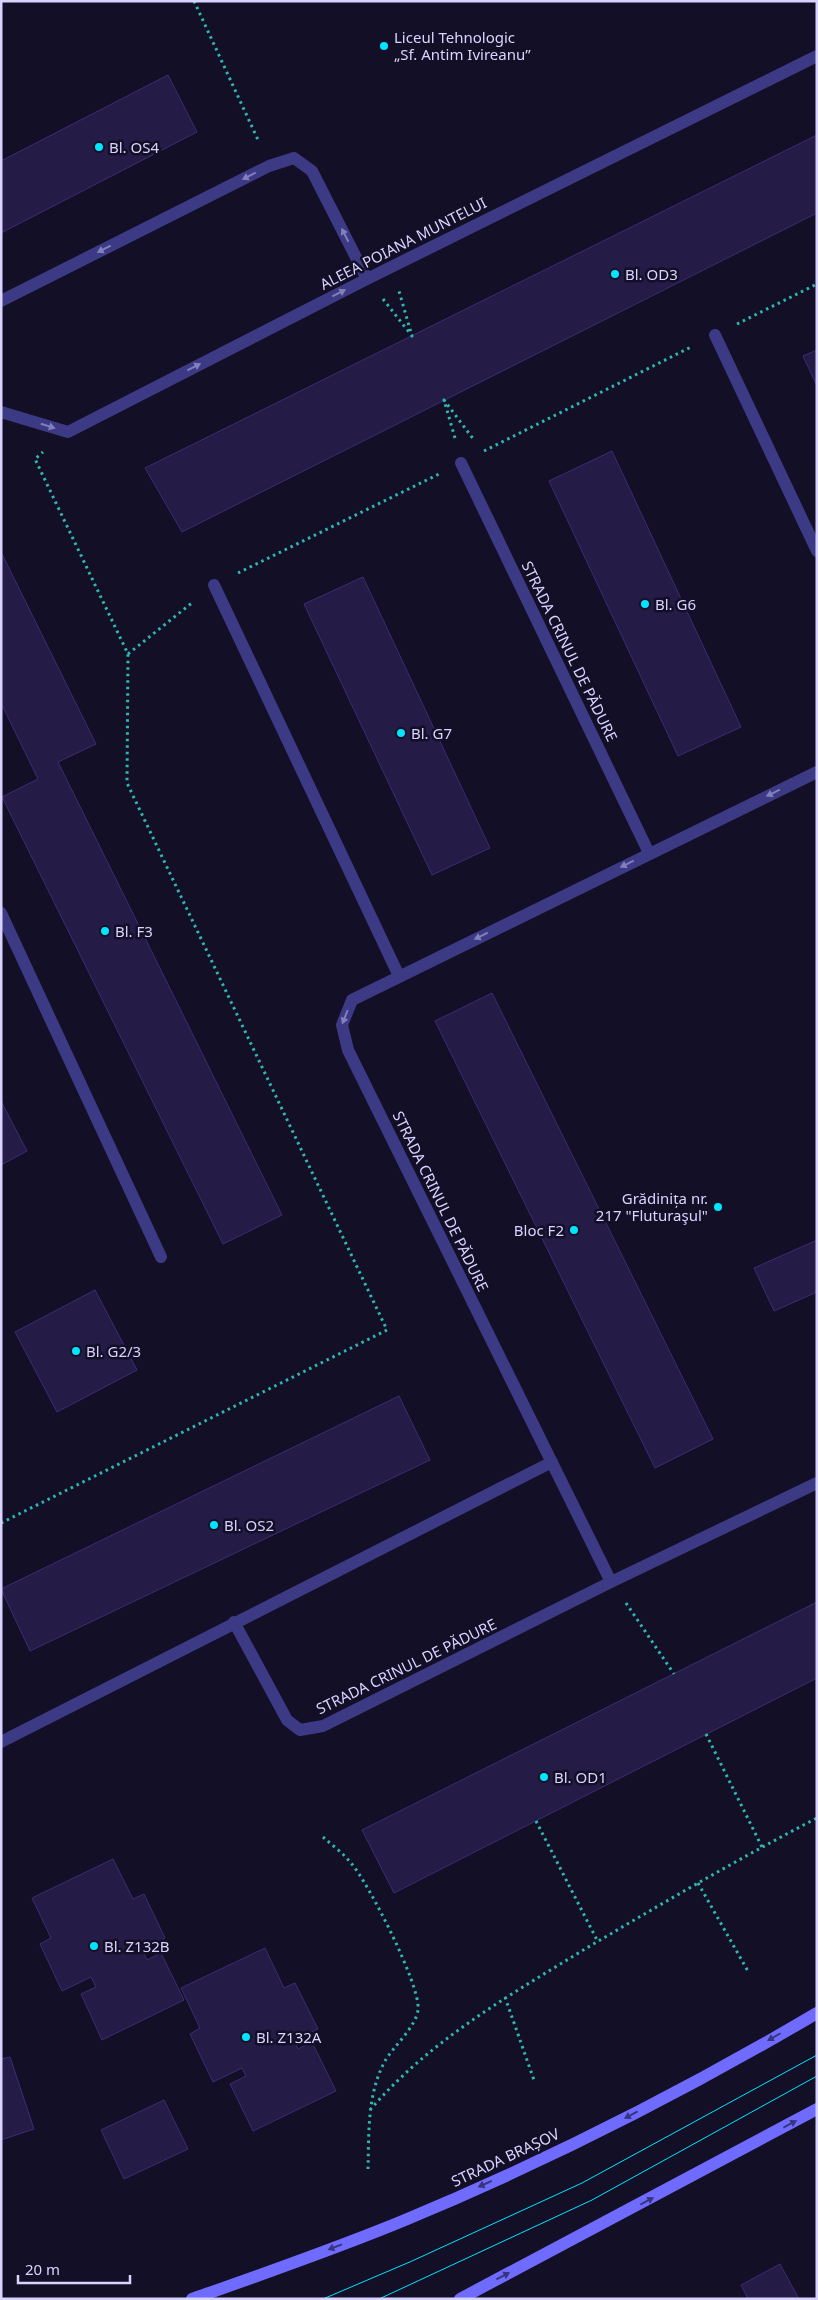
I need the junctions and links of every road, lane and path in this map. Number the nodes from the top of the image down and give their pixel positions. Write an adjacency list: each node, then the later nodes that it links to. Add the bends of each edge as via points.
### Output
1 (194, 1): 3 (path)
2 (817, 56): 4 (street, ALEEA POIANA MUNTELUI)
3 (270, 166): 5 (street, one-way to 3, via 312,171 294,158); 6 (street, one-way to 6)
4 (392, 266): 5 (street, ALEEA POIANA MUNTELUI); 5 (path, via 412,336)
5 (368, 279): 9 (street, ALEEA POIANA MUNTELUI, one-way to 5)
6 (1, 301)
7 (715, 335): 12 (street)
8 (1, 412): 9 (street, one-way to 9)
9 (68, 432): 21 (path, via 35,459 128,654 127,783 387,1330)
10 (483, 452): 11 (path, via 444,400)
11 (461, 463): 15 (street, STRADA CRINUL DE PĂDURE)
12 (817, 551)
13 (214, 585): 17 (street)
14 (817, 772): 15 (street, STRADA CRINUL DE PĂDURE, one-way to 15)
15 (649, 853): 17 (street, STRADA CRINUL DE PĂDURE, one-way to 17)
16 (1, 914): 18 (street)
17 (399, 976): 19 (street, STRADA CRINUL DE PĂDURE, one-way to 19, via 352,1000 342,1025 348,1050)
18 (161, 1258)
19 (552, 1462): 22 (street, STRADA CRINUL DE PĂDURE); 23 (street)
20 (817, 1483): 22 (street, STRADA CRINUL DE PĂDURE)
21 (1, 1523)
22 (611, 1582): 23 (street, STRADA CRINUL DE PĂDURE, via 323,1726 300,1730 287,1720); 24 (path)
23 (234, 1622): 26 (street)
24 (674, 1674)
25 (706, 1734): 30 (path)
26 (1, 1742)
27 (817, 1818): 30 (path)
28 (536, 1821): 32 (path)
29 (323, 1837): 38 (path, via 352,1863 376,1903 412,1979 418,2010 386,2060)
30 (762, 1847): 31 (path)
31 (698, 1883): 32 (path); 33 (path)
32 (598, 1942): 34 (path)
33 (749, 1973)
34 (505, 1997): 36 (path); 38 (path, via 434,2047 393,2083)
35 (817, 2013): 40 (main road, STRADA BRAȘOV, one-way to 40, via 602,2130 517,2170 405,2220)
36 (535, 2083)
37 (817, 2109): 41 (main road, one-way to 37)
38 (370, 2110): 39 (path)
39 (368, 2169)
40 (192, 2299)
41 (460, 2299)

